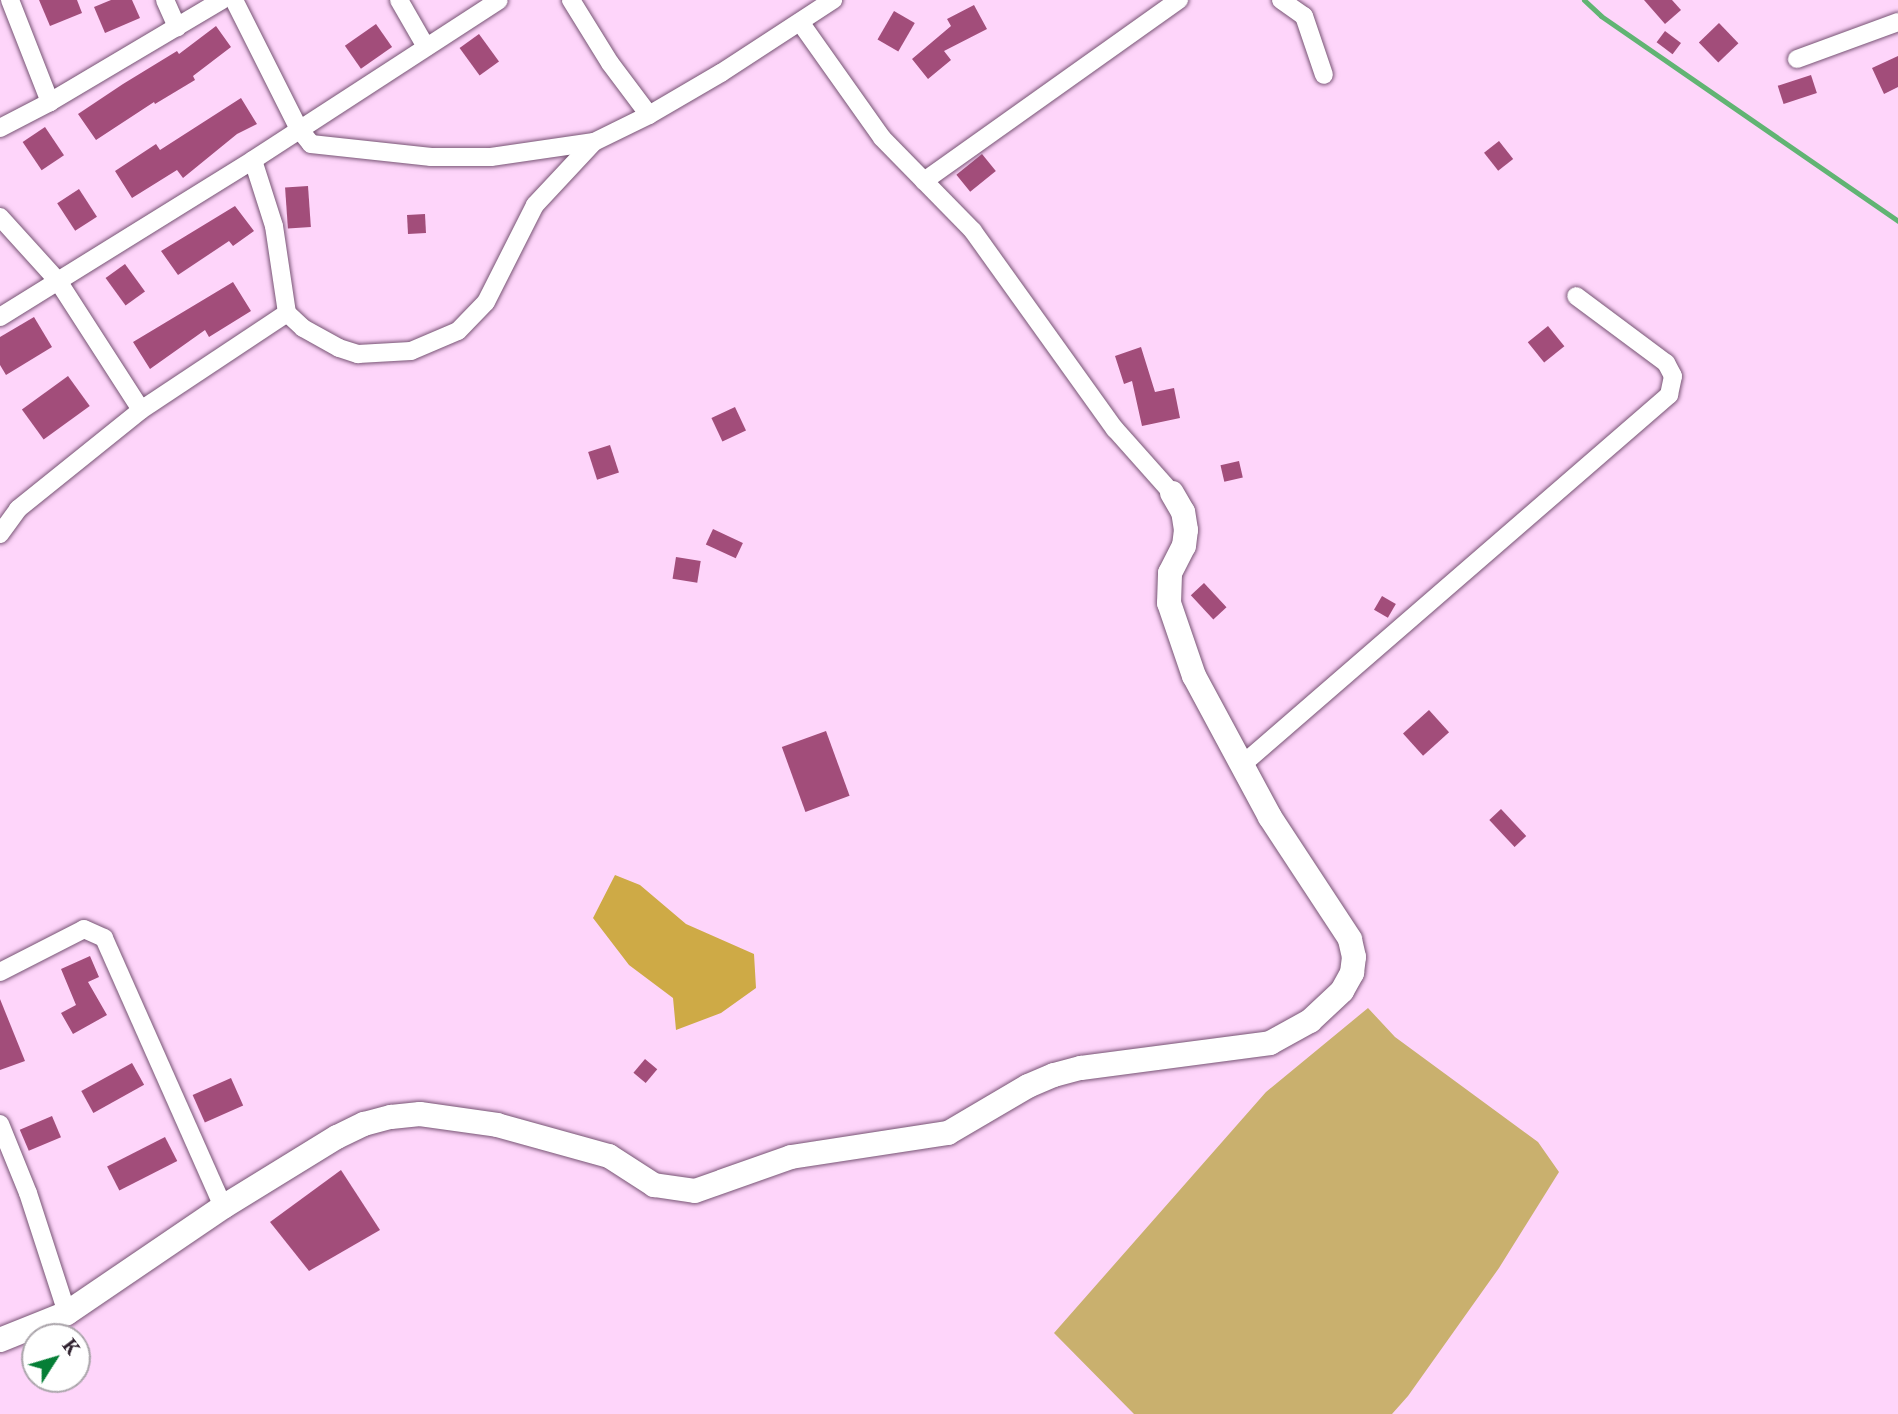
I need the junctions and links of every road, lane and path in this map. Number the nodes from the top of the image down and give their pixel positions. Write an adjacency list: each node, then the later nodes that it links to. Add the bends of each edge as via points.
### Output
1 (10, 0): 17 (street)
2 (165, 0): 13 (street)
3 (222, 0): 13 (street)
4 (234, 0): 20 (street)
5 (399, 0): 14 (street)
6 (499, 0): 14 (street)
7 (571, 0): 18 (street)
8 (833, 0): 11 (street)
9 (1180, 0): 23 (street)
10 (1281, 0): 16 (street, via 1304,16)
11 (800, 22): 18 (street); 23 (street, via 882,138)
12 (1898, 22): 15 (street)
13 (177, 27): 17 (street)
14 (426, 47): 20 (street)
15 (1797, 59)
16 (1324, 75)
17 (50, 102): 19 (street)
18 (649, 115): 21 (street)
19 (0, 128)
20 (299, 129): 21 (street, via 317,147 431,157 512,155); 22 (street)
21 (594, 142): 27 (street, via 535,205 486,302 458,331 411,351 358,354 303,328)
22 (253, 160): 25 (street); 27 (street, via 274,226)
23 (924, 181): 30 (street, via 973,231 1115,429)
24 (0, 218): 25 (street)
25 (58, 281): 28 (street); 29 (street)
26 (1576, 296): 32 (street, via 1666,363 1673,376 1669,395)
27 (287, 313): 29 (street)
28 (0, 317)
29 (141, 410): 31 (street, via 18,509)
30 (1172, 493): 32 (street, via 1183,512 1186,530 1184,547 1170,573 1169,603 1205,701)
31 (0, 534)
32 (1242, 764): 35 (street, via 1270,817 1350,939 1354,957 1352,973 1326,1008 1270,1043 1054,1075 948,1133 791,1157 695,1191 654,1185 609,1156 497,1125 432,1115 391,1116 337,1137)
33 (0, 972): 35 (street, via 84,929 104,938)
34 (0, 1124): 36 (street)
35 (223, 1207): 36 (street)
36 (67, 1313): 37 (street)
37 (0, 1340)

